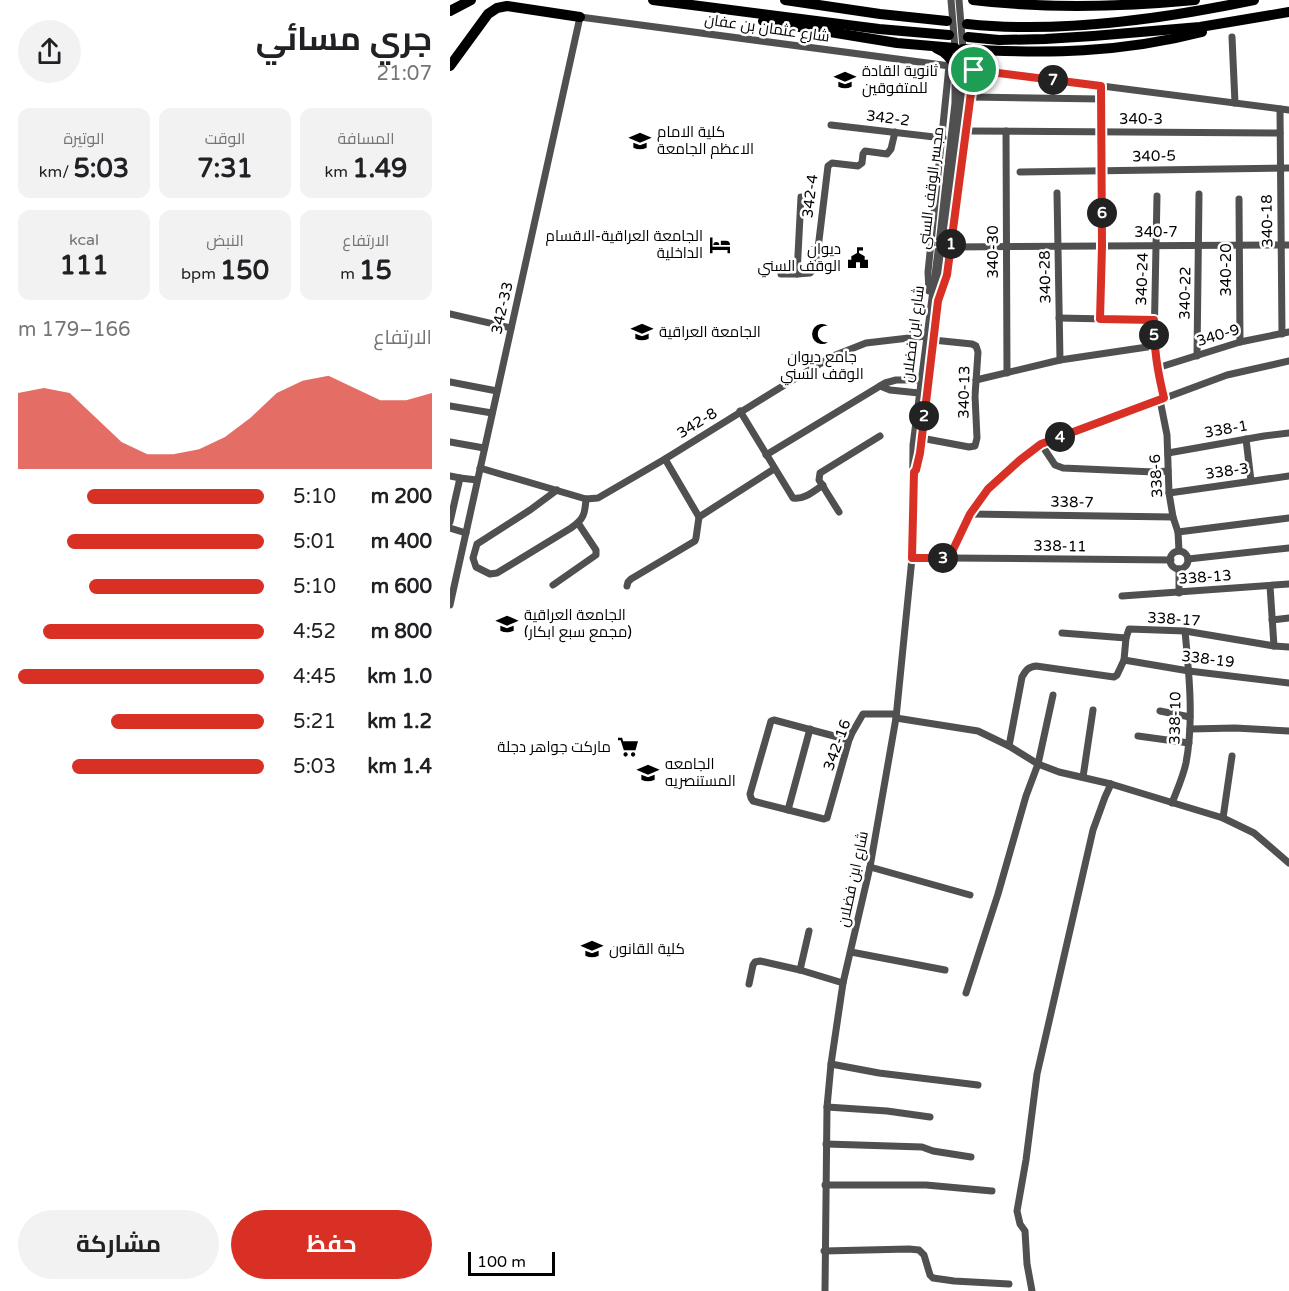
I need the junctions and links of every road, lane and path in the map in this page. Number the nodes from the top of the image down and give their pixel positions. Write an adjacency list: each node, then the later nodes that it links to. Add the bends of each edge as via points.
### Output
1 (471, 0): 10 (highway)
2 (652, 0): 9 (highway)
3 (785, 0): 14 (highway)
4 (951, 0): 20 (street, مجسر الوقف السني)
5 (959, 0): 20 (street, مجسر الوقف السني)
6 (973, 0): 7 (highway, via 1088,7)
7 (1195, 0)
8 (1254, 0): 15 (highway, via 1152,19 1047,27)
9 (699, 6): 16 (highway); 19 (highway, via 730,15)
10 (450, 11)
11 (1289, 12): 13 (highway)
12 (580, 17): 22 (highway, via 507,6 497,8); 23 (street, شارع عثمان بن عفان); 62 (street, 342-33)
13 (1249, 20): 17 (highway, via 1055,39); 21 (highway, via 1171,40 1108,50)
14 (947, 21)
15 (967, 24)
16 (949, 35)
17 (968, 37)
18 (1232, 37): 27 (street)
19 (933, 47): 20 (highway); 23 (highway, via 945,52)
20 (959, 49): 21 (highway); 23 (street, مجسر الوقف السني)
21 (987, 51): 23 (highway)
22 (450, 66)
23 (960, 68): 24 (street, شارع عثمان بن عفان); 25 (street); 36 (street); 54 (street, مجسر الوقف السني)
24 (1101, 86): 26 (street); 27 (street, شارع عثمان بن عفان)
25 (970, 98): 26 (street); 31 (street)
26 (1101, 99): 34 (street)
27 (1235, 103): 28 (street, شارع عثمان بن عفان)
28 (1280, 109): 29 (street, شارع عثمان بن عفان); 35 (street, 340-18)
29 (1289, 110)
30 (831, 125): 33 (street, 342-2)
31 (965, 131): 32 (street, 340-3); 52 (street)
32 (1006, 131): 34 (street, 340-3); 53 (street, 340-30)
33 (895, 132): 36 (street, 342-2); 56 (street, 342-4, via 887,154 865,151 858,165 828,166 816,265 810,273)
34 (1101, 132): 35 (street, 340-3); 39 (street)
35 (1280, 133): 37 (street, 340-18)
36 (943, 138): 57 (street, via 928,272)
37 (1280, 168): 38 (street, 340-5); 39 (street, 340-5); 47 (street, 340-18)
38 (1289, 168)
39 (1101, 170): 40 (street, 340-5); 49 (street)
40 (1020, 172)
41 (1057, 193): 48 (street, 340-28)
42 (1199, 194): 51 (street, 340-22)
43 (1157, 196): 50 (street, 340-24)
44 (801, 197): 56 (street)
45 (1239, 199): 46 (street, 340-20)
46 (1240, 245): 47 (street, 340-7); 51 (street, 340-7); 65 (street, 340-20)
47 (1285, 245): 63 (street, 340-18)
48 (1058, 246): 49 (street, 340-7); 53 (street, 340-7); 59 (street, 340-28)
49 (1102, 246): 50 (street, 340-7); 60 (street)
50 (1156, 246): 51 (street, 340-7); 61 (street, 340-24)
51 (1199, 246): 67 (street, 340-22)
52 (951, 247): 53 (street, 340-7); 57 (street, via 945,281)
53 (1006, 247): 71 (street, 340-30)
54 (938, 272): 57 (street, شارع ابن فضلان)
55 (781, 274): 56 (street)
56 (797, 274)
57 (934, 300): 64 (street, شارع ابن فضلان)
58 (450, 314): 62 (street)
59 (1059, 318): 60 (street); 68 (street, 340-28)
60 (1100, 319): 61 (street)
61 (1154, 320): 66 (street, 340-24)
62 (511, 328): 76 (street, 342-33)
63 (1286, 333): 65 (street, 340-9)
64 (930, 338): 72 (street, شارع ابن فضلان); 73 (street, 340-13, via 976,346); 80 (street, 342-8, via 866,343 846,350); 84 (street, شارع ابن فضلان)
65 (1240, 342): 67 (street, 340-9)
66 (1154, 346): 68 (street); 70 (street, 340-24)
67 (1197, 356): 70 (street, 340-9)
68 (1060, 360): 71 (street)
69 (1289, 361): 78 (street, via 1227,375)
70 (1157, 368): 78 (street, 340-24)
71 (1007, 373): 73 (street)
72 (921, 380): 75 (street, via 896,380); 77 (street, شارع ابن فضلان)
73 (976, 381): 84 (street, 340-13, via 975,447)
74 (450, 382): 76 (street)
75 (880, 386): 77 (street); 90 (street)
76 (497, 391): 81 (street, 342-33)
77 (919, 393): 95 (street, شارع ابن فضلان)
78 (1162, 399): 87 (street); 89 (street, 338-6)
79 (450, 406): 81 (street)
80 (740, 411): 90 (street); 91 (street, 342-8)
81 (492, 413): 88 (street, 342-33)
82 (1289, 433): 85 (street, 338-1)
83 (880, 436): 101 (street, via 820,472)
84 (921, 438): 95 (street, شارع ابن فضلان)
85 (1246, 439): 89 (street, 338-1); 100 (street)
86 (450, 442): 88 (street)
87 (1041, 444): 94 (street, via 1055,465 1062,468); 107 (street, via 988,489)
88 (484, 448): 92 (street, 342-33)
89 (1168, 453): 94 (street, 338-6)
90 (766, 455): 93 (street)
91 (665, 459): 104 (street, 342-8, via 598,498); 109 (street)
92 (480, 468): 99 (street, 342-33); 102 (street)
93 (774, 469): 101 (street, via 793,498 803,498); 109 (street)
94 (1168, 471): 103 (street, 338-6)
95 (914, 472): 118 (street, شارع ابن فضلان)
96 (450, 476): 98 (street)
97 (1289, 476): 100 (street, 338-3)
98 (460, 478): 99 (street); 105 (street)
99 (477, 480): 114 (street, 342-33)
100 (1251, 482): 103 (street, 338-3)
101 (823, 485): 106 (street)
102 (556, 490): 104 (street); 112 (street, via 480,541 475,547 474,564 486,573 497,573)
103 (1169, 493): 108 (street, 338-6)
104 (586, 499): 112 (street, via 584,516)
105 (452, 501): 111 (street)
106 (840, 512)
107 (970, 514): 108 (street, 338-7); 119 (street)
108 (1173, 517): 115 (street, 338-6)
109 (699, 518): 125 (street, via 695,541 631,579)
110 (1289, 518): 115 (street)
111 (450, 522)
112 (578, 523): 124 (street, via 596,555)
113 (450, 528): 114 (street)
114 (466, 532): 129 (street, 342-33)
115 (1178, 532): 117 (street, 338-6)
116 (1289, 548): 120 (street)
117 (1179, 551): 120 (street); 121 (street)
118 (912, 558): 119 (street, 338-11); 143 (street, شارع ابن فضلان)
119 (949, 558): 121 (street, 338-11)
120 (1188, 559): 122 (street, via 1187,565)
121 (1171, 560): 122 (street)
122 (1179, 568): 127 (street)
123 (1289, 584): 126 (street, 338-13)
124 (553, 585)
125 (627, 586)
126 (1270, 586): 127 (street, 338-13); 131 (street)
127 (1179, 593): 128 (street, 338-13)
128 (1122, 596)
129 (450, 605)
130 (1289, 618): 131 (street)
131 (1272, 620): 135 (street)
132 (1185, 631): 134 (street, 338-17, via 1129,629); 135 (street, 338-17); 138 (street, 338-10)
133 (1062, 633): 134 (street, 338-17)
134 (1126, 638): 137 (street)
135 (1274, 646): 136 (street, 338-17)
136 (1289, 647)
137 (1124, 660): 138 (street, 338-19); 151 (street, via 1114,677 1029,667 1022,677)
138 (1189, 671): 139 (street, 338-19); 144 (street, 338-10)
139 (1289, 683)
140 (1053, 695): 153 (street)
141 (1093, 710): 154 (street)
142 (1160, 711): 144 (street)
143 (896, 716): 149 (street, 342-16, via 863,714); 151 (street, via 978,731); 160 (street, شارع ابن فضلان)
144 (1190, 717): 146 (street, 338-10)
145 (810, 729): 149 (street); 157 (street); 157 (street, via 771,721 750,794 753,801)
146 (1190, 729): 147 (street); 150 (street, 338-10)
147 (1289, 731)
148 (1138, 736): 150 (street)
149 (849, 740): 157 (street, 342-16, via 827,818)
150 (1189, 743): 156 (street, 338-10, via 1186,765)
151 (1009, 746): 153 (street)
152 (1232, 756): 158 (street)
153 (1038, 764): 154 (street); 168 (street)
154 (1083, 777): 155 (street)
155 (1111, 784): 156 (street); 180 (street, via 1093,830 1037,1074 1017,1211 1025,1231)
156 (1172, 803): 158 (street)
157 (788, 810)
158 (1223, 818): 159 (street, via 1254,833)
159 (1289, 863)
160 (870, 867): 161 (street); 163 (street, شارع ابن فضلان)
161 (970, 895)
162 (809, 931): 164 (street)
163 (851, 952): 165 (street); 166 (street, شارع ابن فضلان)
164 (800, 970): 166 (street); 167 (street, via 760,961 753,965)
165 (945, 970)
166 (843, 983): 169 (street, شارع ابن فضلان)
167 (749, 984)
168 (966, 993)
169 (831, 1064): 170 (street); 171 (street, شارع ابن فضلان)
170 (978, 1085)
171 (827, 1107): 172 (street); 173 (street, شارع ابن فضلان)
172 (930, 1117)
173 (826, 1144): 174 (street, via 922,1147); 175 (street, شارع ابن فضلان)
174 (971, 1157)
175 (825, 1185): 176 (street, via 926,1185); 177 (street, شارع ابن فضلان)
176 (992, 1191)
177 (824, 1251): 178 (street, via 909,1248 924,1255 933,1278); 179 (street, شارع ابن فضلان)
178 (1009, 1284)
179 (825, 1291)
180 (1032, 1291)

